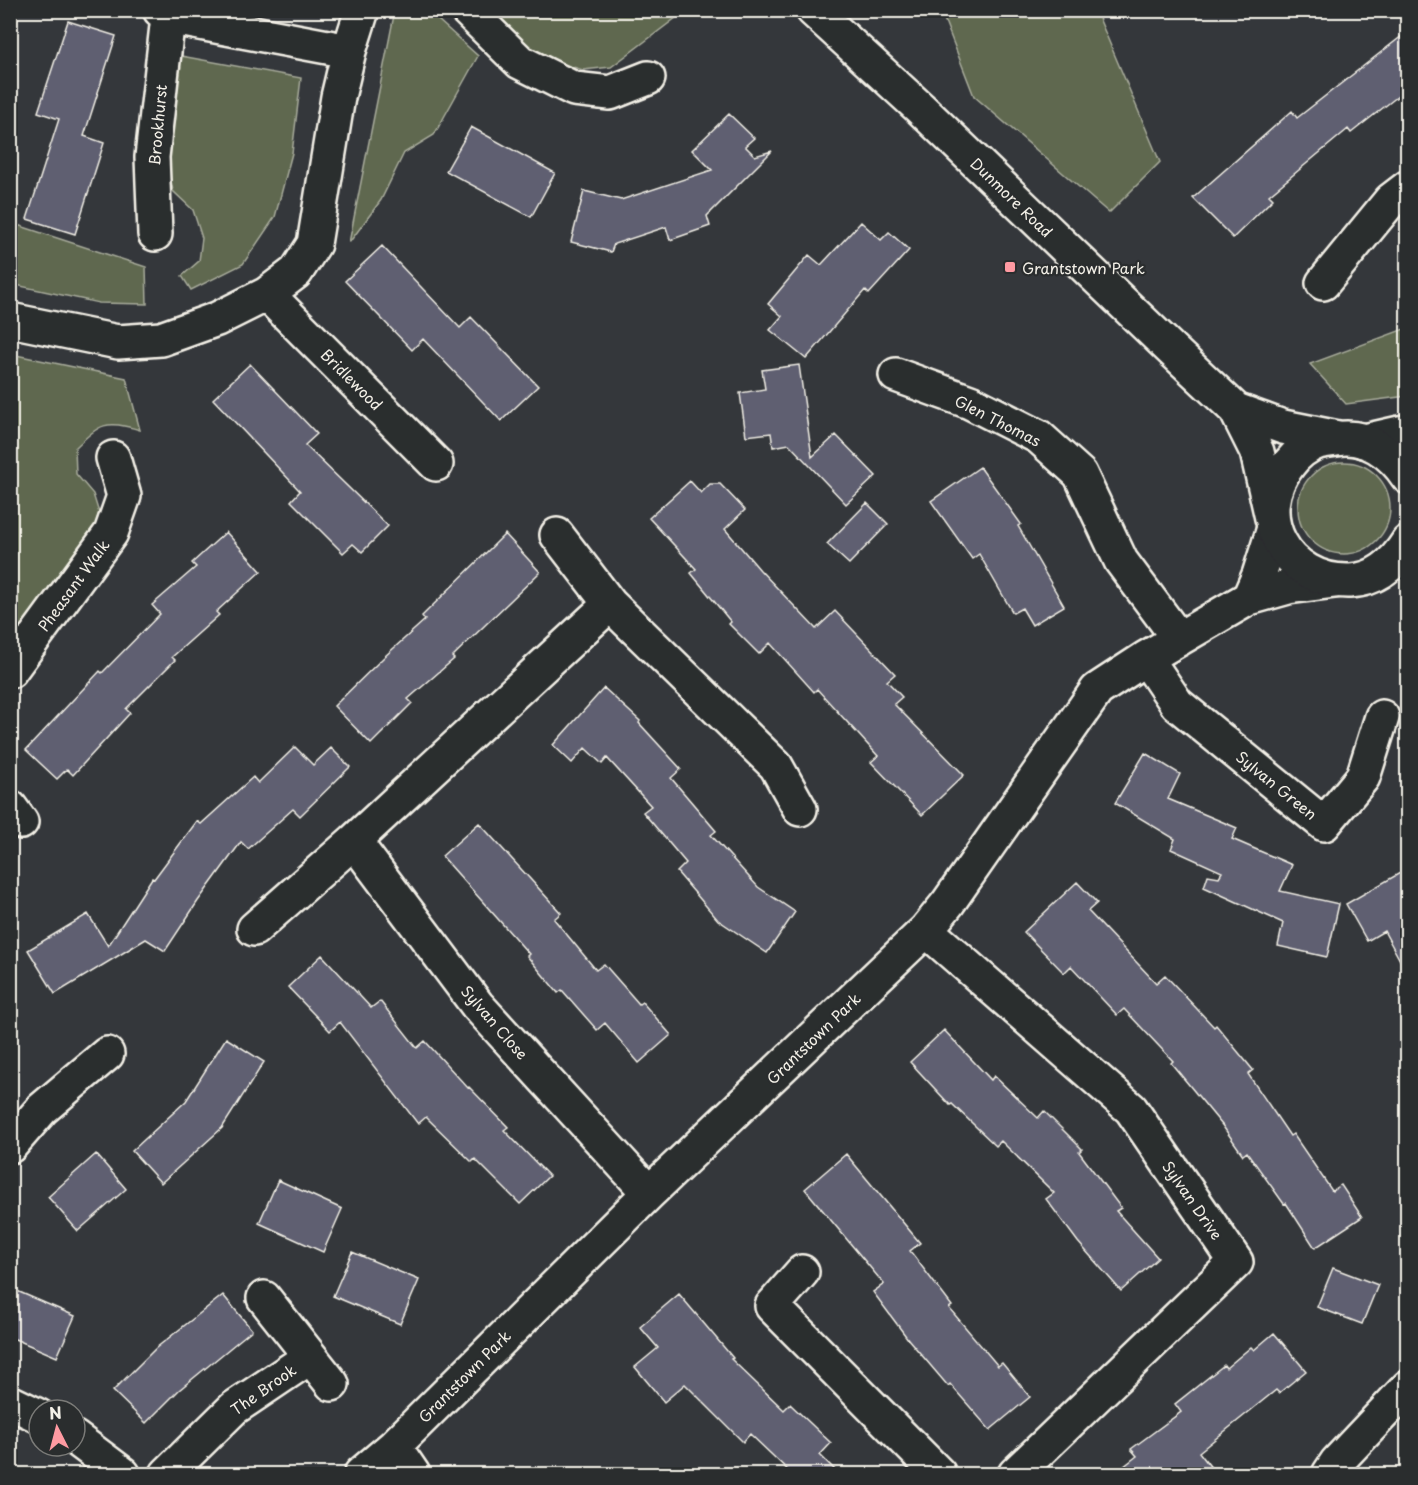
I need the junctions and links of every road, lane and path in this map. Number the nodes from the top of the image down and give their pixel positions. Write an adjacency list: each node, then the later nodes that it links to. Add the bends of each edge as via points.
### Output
1 (362, 10): 5 (street)
2 (467, 10): 6 (street, via 520,62 574,89 610,93)
3 (813, 10): 13 (street, Dunmore Road)
4 (164, 14): 5 (street, Brookhurst); 8 (street, Brookhurst, via 152,157)
5 (348, 51): 10 (street, via 314,244 296,272)
6 (648, 78)
7 (1407, 187): 9 (street, via 1391,200)
8 (155, 234)
9 (1323, 283)
10 (267, 294): 11 (street, via 217,319 161,339 118,342); 17 (street, Bridlewood)
11 (10, 320)
12 (896, 375): 26 (street, Glen Thomas, via 970,402 1039,437 1080,474 1121,561)
13 (1236, 410): 15 (street, Dunmore Road, via 1283,427); 19 (street, Dunmore Road, via 1257,452)
14 (1407, 431): 15 (street)
15 (1352, 439): 18 (street, via 1383,449); 19 (street, via 1316,443 1296,456 1280,475)
16 (113, 458): 28 (street, Pheasant Walk, via 124,496 111,532)
17 (436, 464)
18 (1407, 477)
19 (1273, 523): 22 (street, Dunmore Road, via 1283,548 1296,564 1314,575); 24 (street)
20 (557, 535): 25 (street)
21 (1407, 542): 22 (street, via 1398,558 1380,572)
22 (1346, 581): 23 (street); 24 (street, Grantstown Park, via 1288,587)
23 (1407, 582)
24 (1249, 598): 26 (street, Grantstown Park)
25 (610, 604): 30 (street, via 776,766); 31 (street)
26 (1179, 639): 27 (street, Grantstown Park)
27 (1146, 658): 29 (street, Sylvan Green, via 1177,704 1324,824 1363,777); 33 (street, Grantstown Park, via 1097,690)
28 (10, 672)
29 (1382, 717)
30 (800, 809)
31 (354, 841): 32 (street); 36 (street, Sylvan Close, via 477,1005)
32 (254, 929)
33 (926, 930): 36 (street, Grantstown Park); 51 (street, Sylvan Drive, via 1131,1109 1236,1262)
34 (107, 1054): 35 (street, via 42,1108)
35 (10, 1146)
36 (649, 1193): 44 (street, Grantstown Park)
37 (802, 1272): 50 (street, via 772,1306)
38 (264, 1298): 39 (street, The Brook)
39 (310, 1357): 40 (street, The Brook); 47 (street, The Brook, via 234,1408)
40 (332, 1384)
41 (1407, 1387): 52 (street)
42 (10, 1402): 43 (street)
43 (27, 1410)
44 (394, 1446): 48 (street, Grantstown Park); 49 (street)
45 (87, 1447): 46 (street)
46 (123, 1474)
47 (167, 1474)
48 (362, 1474)
49 (413, 1474)
50 (939, 1474)
51 (1015, 1474)
52 (1329, 1474)

